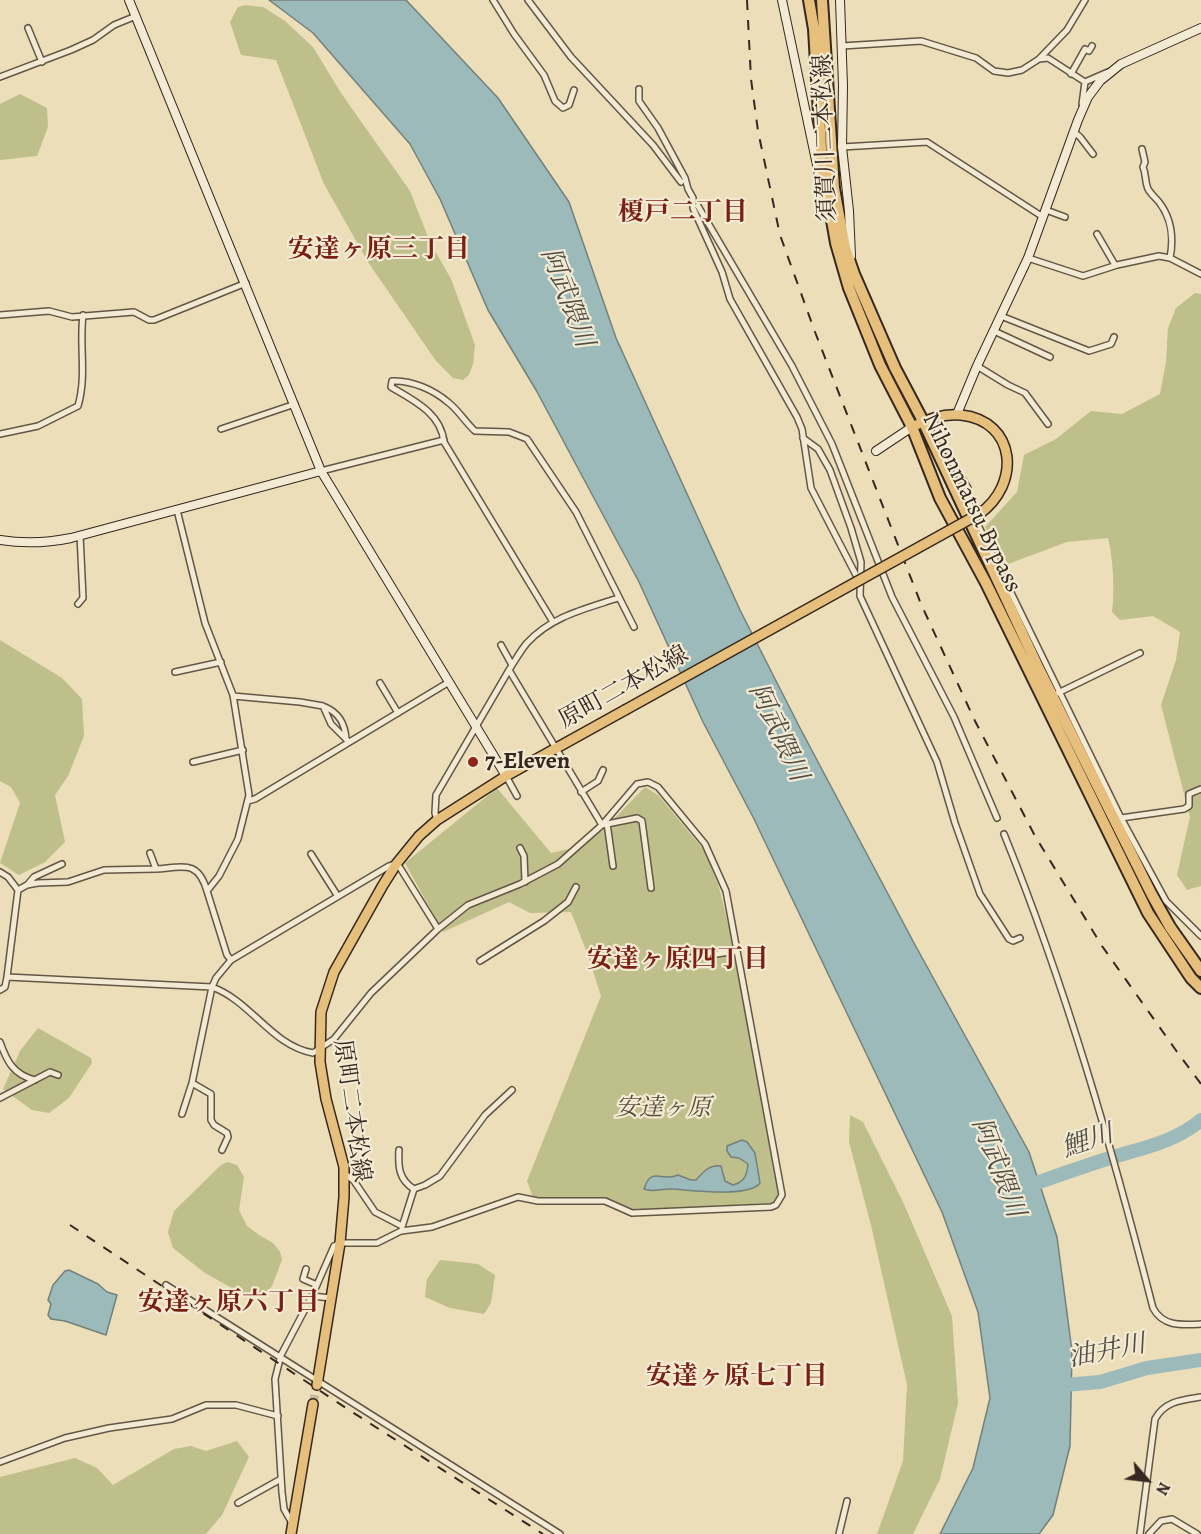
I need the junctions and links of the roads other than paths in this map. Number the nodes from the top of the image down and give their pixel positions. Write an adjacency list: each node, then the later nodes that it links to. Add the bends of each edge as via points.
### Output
1 (129, 0): 9 (street)
2 (493, 0): 21 (street, via 544,75 557,103 563,108 569,105)
3 (528, 0): 27 (street, via 571,57 653,145)
4 (782, 0): 35 (street, 須賀川二本松線)
5 (809, 0): 35 (highway, Nihonmatsu Bypass, via 822,164)
6 (822, 0): 36 (highway, Nihonmatsu Bypass, via 834,188)
7 (840, 0): 12 (street, 須賀川二本松線)
8 (1085, 0): 14 (street, via 1067,30)
9 (136, 16): 15 (street); 38 (street)
10 (28, 28): 15 (street)
11 (1201, 28): 16 (street)
12 (842, 46): 14 (street, via 921,40 976,58 994,71 1008,73 1022,70); 24 (street, 須賀川二本松線)
13 (1092, 46): 17 (street, via 1089,51 1085,49)
14 (1039, 59): 17 (street, via 1048,58)
15 (42, 62): 18 (street)
16 (1114, 69): 19 (street); 22 (street, via 1093,88)
17 (1071, 74): 19 (street)
18 (0, 77)
19 (1085, 82): 22 (street)
20 (639, 89): 53 (street, via 639,101 685,177 693,208 730,299 797,417)
21 (574, 90)
22 (1081, 111): 23 (street)
23 (1074, 132): 26 (street); 29 (street)
24 (842, 147): 29 (street, via 927,142); 36 (street, 須賀川二本松線)
25 (1142, 149): 33 (street, via 1147,188 1167,214 1171,227)
26 (1093, 154)
27 (681, 182)
28 (698, 206): 88 (street, via 792,366 832,444 892,597 954,717)
29 (1044, 213): 30 (street); 32 (street)
30 (1065, 217)
31 (1096, 234): 34 (street)
32 (1028, 258): 34 (street, via 1083,276); 41 (street)
33 (1170, 258): 34 (street, via 1150,256); 37 (street)
34 (1115, 265)
35 (842, 267): 50 (highway, Nihonmatsu Bypass, via 880,365)
36 (854, 274): 48 (highway, Nihonmatsu Bypass)
37 (1201, 274)
38 (246, 283): 40 (street, via 154,320 135,312); 46 (street)
39 (0, 315): 40 (street, via 49,311)
40 (83, 315): 52 (street, via 80,335 84,361 78,406 38,426)
41 (1001, 316): 42 (street); 43 (street, via 1089,351 1111,344)
42 (994, 332): 44 (street); 45 (street)
43 (1114, 337)
44 (1050, 357)
45 (977, 366): 47 (street); 49 (street, via 1025,393)
46 (295, 404): 51 (street); 57 (street)
47 (957, 414): 48 (main road); 61 (main road, 原町二本松線, bridge, via 978,419 1004,444 1008,468 1002,488 979,514)
48 (923, 421): 50 (main road); 56 (highway, Nihonmatsu Bypass)
49 (1048, 424)
50 (912, 427): 55 (street); 118 (highway, Nihonmatsu Bypass, via 940,498 986,583 1148,913)
51 (221, 429)
52 (0, 434)
53 (803, 438): 61 (street, via 808,476 817,500); 110 (street, via 823,456 842,502 861,562 860,596 937,762 980,894 1009,939)
54 (444, 440): 57 (street); 62 (street, via 434,417 391,387 392,381 403,380 436,394 476,431 509,432 527,439 576,512); 64 (street)
55 (876, 451)
56 (939, 456): 73 (street, via 950,458 968,488 978,525); 115 (highway, Nihonmatsu Bypass, via 1039,669 1152,895)
57 (321, 471): 58 (street); 71 (street)
58 (177, 510): 59 (street); 68 (street, via 205,623)
59 (80, 535): 60 (street, via 49,542); 63 (street, via 83,598)
60 (0, 540)
61 (859, 580): 79 (main road, 原町二本松線, bridge)
62 (618, 598): 64 (street); 65 (street)
63 (78, 604)
64 (553, 622): 69 (street, via 526,645)
65 (634, 627)
66 (501, 645): 69 (street)
67 (1140, 653): 73 (street)
68 (222, 662): 70 (street); 74 (street)
69 (511, 667): 77 (street); 79 (street)
70 (175, 672)
71 (449, 682): 76 (street); 77 (street)
72 (380, 683): 76 (street)
73 (1058, 693): 89 (street)
74 (233, 696): 75 (street); 80 (street)
75 (323, 706): 78 (street, via 331,724); 78 (street, via 335,712 344,725)
76 (398, 713): 78 (street)
77 (477, 725): 83 (street); 90 (street, via 436,795)
78 (347, 741): 87 (street)
79 (556, 748): 83 (main road, 原町二本松線); 85 (street)
80 (243, 750): 81 (street); 87 (street)
81 (193, 762)
82 (603, 770): 85 (street, via 598,781)
83 (506, 776): 86 (street); 90 (main road, 原町二本松線)
84 (1201, 789): 89 (street, via 1189,794 1189,806 1184,809)
85 (581, 792): 91 (street)
86 (517, 796)
87 (248, 801): 106 (street, via 238,839)
88 (997, 818)
89 (1121, 818): 109 (street, via 1166,901)
90 (437, 820): 96 (main road, 原町二本松線)
91 (605, 824): 98 (street); 101 (street, via 558,864); 104 (street, via 637,818 642,821); 111 (street, via 637,784 648,782 658,787 706,846 726,891)
92 (1004, 834): 139 (street, via 1046,945 1119,1174 1153,1308 1170,1324)
93 (520, 848): 101 (street)
94 (150, 853): 99 (street)
95 (311, 854): 107 (street)
96 (397, 863): 107 (street); 108 (street); 121 (main road, 原町二本松線, via 334,972 321,1012)
97 (62, 864): 102 (street, via 34,877)
98 (614, 866)
99 (156, 869): 102 (street, via 104,870 68,882); 106 (street, via 194,868)
100 (0, 872): 105 (street)
101 (525, 882): 108 (street, via 468,904)
102 (27, 885): 105 (street)
103 (576, 887): 114 (street, via 568,902 544,921)
104 (651, 888)
105 (18, 890): 116 (street)
106 (207, 891): 113 (street)
107 (337, 895): 113 (street)
108 (438, 928): 121 (street)
109 (1201, 936)
110 (1020, 938)
111 (736, 951): 112 (street); 132 (street, via 782,1195 776,1205 632,1213 605,1202 518,1197 432,1227)
112 (684, 959)
113 (231, 960): 117 (street)
114 (480, 961)
115 (1201, 971)
116 (7, 977): 117 (street); 119 (street)
117 (212, 987): 121 (street, via 241,1003 289,1045 313,1053); 124 (street)
118 (1201, 988)
119 (0, 990)
120 (0, 1042): 123 (street, via 16,1073)
121 (320, 1050): 130 (main road, 原町二本松線, via 324,1088)
122 (58, 1075): 123 (street, via 50,1072)
123 (36, 1080): 126 (street)
124 (192, 1083): 127 (street); 128 (street, via 211,1094 211,1120 228,1137)
125 (512, 1090): 131 (street, via 485,1115 440,1176)
126 (0, 1098)
127 (182, 1114)
128 (222, 1150)
129 (399, 1150): 131 (street, via 400,1175)
130 (344, 1173): 132 (street, via 375,1212); 133 (main road, 原町二本松線)
131 (414, 1188): 132 (street)
132 (401, 1228): 133 (street, via 377,1243)
133 (340, 1243): 136 (street, via 334,1246); 138 (main road, 原町二本松線)
134 (306, 1269): 136 (street, via 303,1279)
135 (166, 1285): 140 (street)
136 (317, 1285): 137 (street)
137 (312, 1296): 138 (street); 140 (street)
138 (331, 1298): 141 (main road, 原町二本松線)
139 (1201, 1324)
140 (280, 1357): 141 (street); 144 (street, via 275,1379)
141 (317, 1383): 150 (street)
142 (1201, 1397): 152 (street, via 1171,1403 1155,1419)
143 (313, 1404): 149 (main road)
144 (278, 1416): 145 (street, via 236,1406 206,1405 172,1419 65,1438); 146 (street)
145 (0, 1462)
146 (281, 1479): 148 (street); 149 (street, via 284,1509)
147 (847, 1501): 151 (street)
148 (238, 1503)
149 (292, 1529)
150 (560, 1534)
151 (839, 1534)
152 (1140, 1534)
153 (1149, 1534): 154 (street, via 1161,1521 1172,1519)
154 (1197, 1534)

